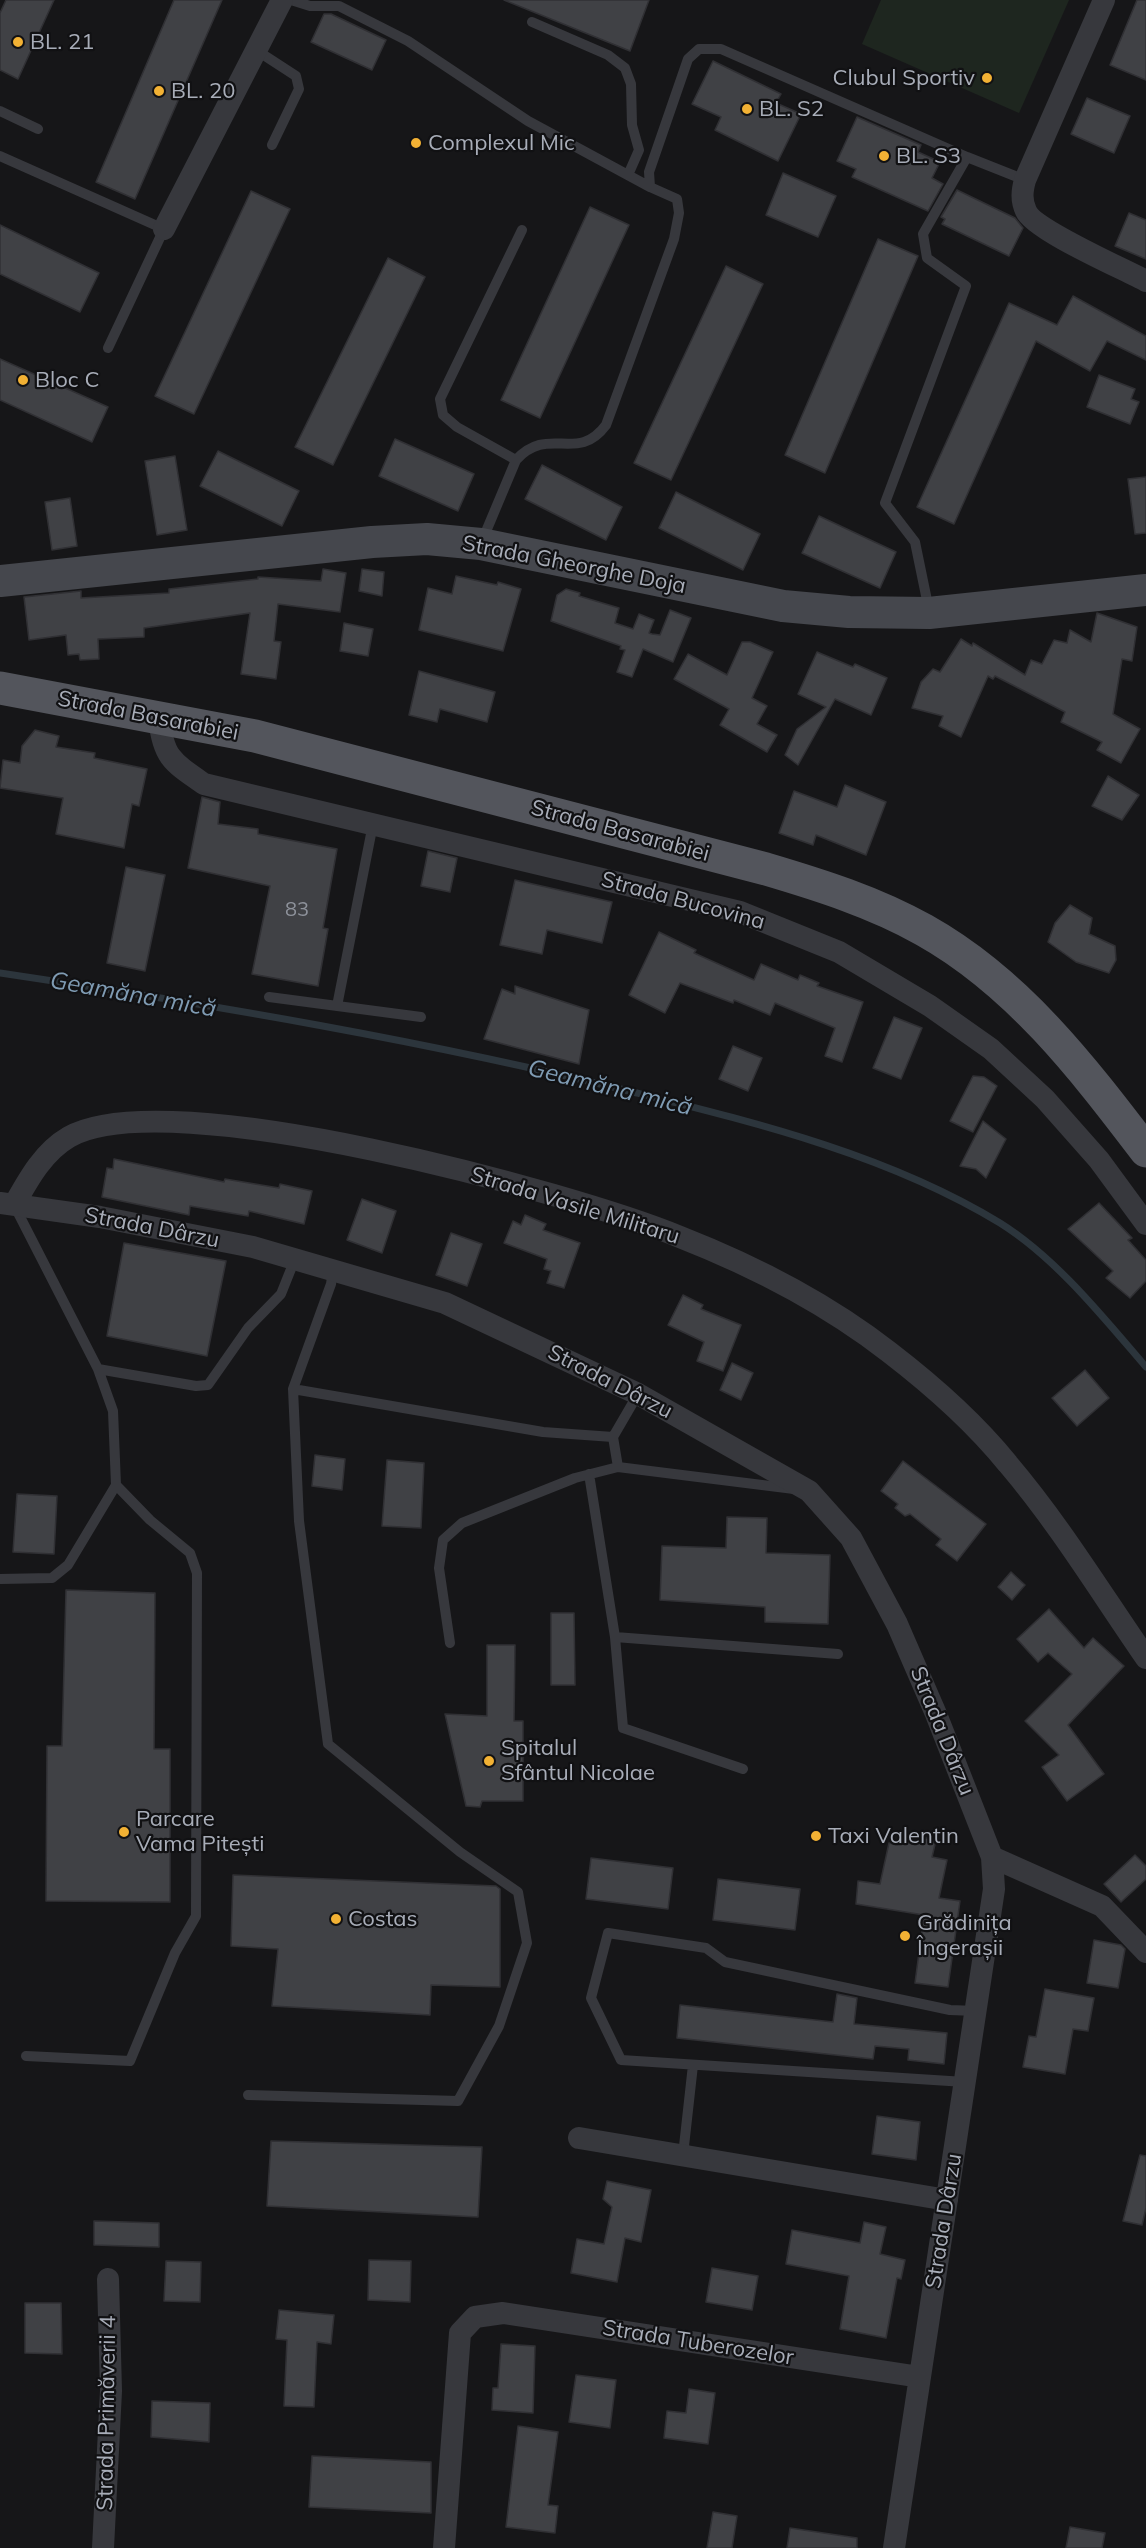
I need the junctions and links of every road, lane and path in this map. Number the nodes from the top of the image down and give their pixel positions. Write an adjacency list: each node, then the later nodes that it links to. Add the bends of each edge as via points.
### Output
1 (282, 0): 5 (street)
2 (291, 0): 11 (lane, via 310,6 339,6 398,36 528,121)
3 (1104, 0): 12 (street)
4 (532, 22): 11 (lane, via 608,55 625,68 631,84 632,125 639,150)
5 (256, 50): 8 (lane, via 296,76 299,89); 14 (street)
6 (0, 111): 7 (lane)
7 (38, 129)
8 (272, 145)
9 (0, 156): 14 (lane)
10 (967, 157): 12 (lane); 13 (lane, via 721,49 699,49 688,58 649,172); 22 (lane, via 923,234 927,258 966,286 885,503 915,542)
11 (628, 175): 13 (lane)
12 (1025, 180): 16 (street, via 1021,195 1026,213 1046,230)
13 (650, 188): 18 (lane, via 677,199 678,224 666,268 606,425 596,438 581,443 539,443)
14 (164, 229): 17 (lane)
15 (522, 230): 18 (lane, via 440,399 443,416)
16 (1146, 281)
17 (108, 348)
18 (516, 460): 19 (lane)
19 (481, 544): 20 (street, Strada Gheorghe Doja, via 426,539 372,542); 22 (street, Strada Gheorghe Doja, via 783,606)
20 (0, 581)
21 (1146, 590): 22 (street, Strada Gheorghe Doja)
22 (929, 613)
23 (0, 687): 24 (main road, Strada Basarabiei)
24 (159, 718): 25 (street, Strada Bucovina, via 162,746 178,766 204,784); 29 (main road, Strada Basarabiei, via 255,736 766,869 872,905 924,930 984,970 1036,1016 1084,1069)
25 (373, 824): 27 (lane); 31 (street, Strada Bucovina, via 740,912 839,952 930,1006 991,1049 1045,1099 1092,1151)
26 (269, 997): 27 (lane)
27 (336, 1006): 28 (lane)
28 (421, 1017)
29 (1146, 1150)
30 (7, 1204): 32 (street, Strada Dârzu, via 100,1217); 34 (lane); 46 (street, Strada Vasile Militaru, via 36,1166 69,1137 106,1126 146,1122 214,1124 286,1133 476,1175 680,1236 828,1309 889,1352 964,1416 1048,1514)
31 (1146, 1224)
32 (295, 1258): 33 (street, Strada Dârzu); 34 (lane, via 281,1294 248,1328 208,1385)
33 (333, 1271): 35 (lane); 36 (street, Strada Dârzu, via 445,1304)
34 (98, 1369): 40 (lane, via 113,1411)
35 (293, 1389): 37 (lane, via 543,1432); 54 (lane, via 299,1521 328,1744 460,1852 518,1892 527,1943 499,2026 458,2102)
36 (638, 1394): 37 (lane); 41 (street, Strada Dârzu)
37 (613, 1437): 38 (lane)
38 (618, 1467): 39 (lane); 41 (lane)
39 (590, 1474): 43 (lane); 44 (lane, via 462,1523 443,1540 439,1568)
40 (116, 1485): 42 (lane, via 68,1565 52,1578); 51 (lane, via 190,1553 198,1573 196,1916 130,2061)
41 (809, 1491): 48 (street, Strada Dârzu, via 851,1538 897,1624)
42 (0, 1579)
43 (615, 1637): 45 (lane); 47 (lane, via 623,1728)
44 (450, 1643)
45 (838, 1654)
46 (1146, 1659)
47 (743, 1769)
48 (992, 1857): 49 (street, via 1102,1906); 50 (street, Strada Dârzu, via 994,1889)
49 (1146, 1952)
50 (976, 2011): 52 (lane, via 950,2010 725,1962 706,1948 608,1933 591,1998 621,2060); 53 (street, Strada Dârzu)
51 (26, 2056)
52 (693, 2065): 53 (lane); 56 (lane, via 684,2146)
53 (965, 2082): 57 (street, Strada Dârzu)
54 (248, 2095)
55 (579, 2138): 56 (street)
56 (689, 2157): 57 (street)
57 (947, 2200): 59 (street, Strada Dârzu)
58 (108, 2279): 60 (street, Strada Primăverii 4, via 111,2391)
59 (920, 2377): 61 (street, Strada Tuberozelor, via 503,2313 475,2317 460,2333); 62 (street, Strada Dârzu)
60 (103, 2548)
61 (444, 2548)
62 (894, 2548)

